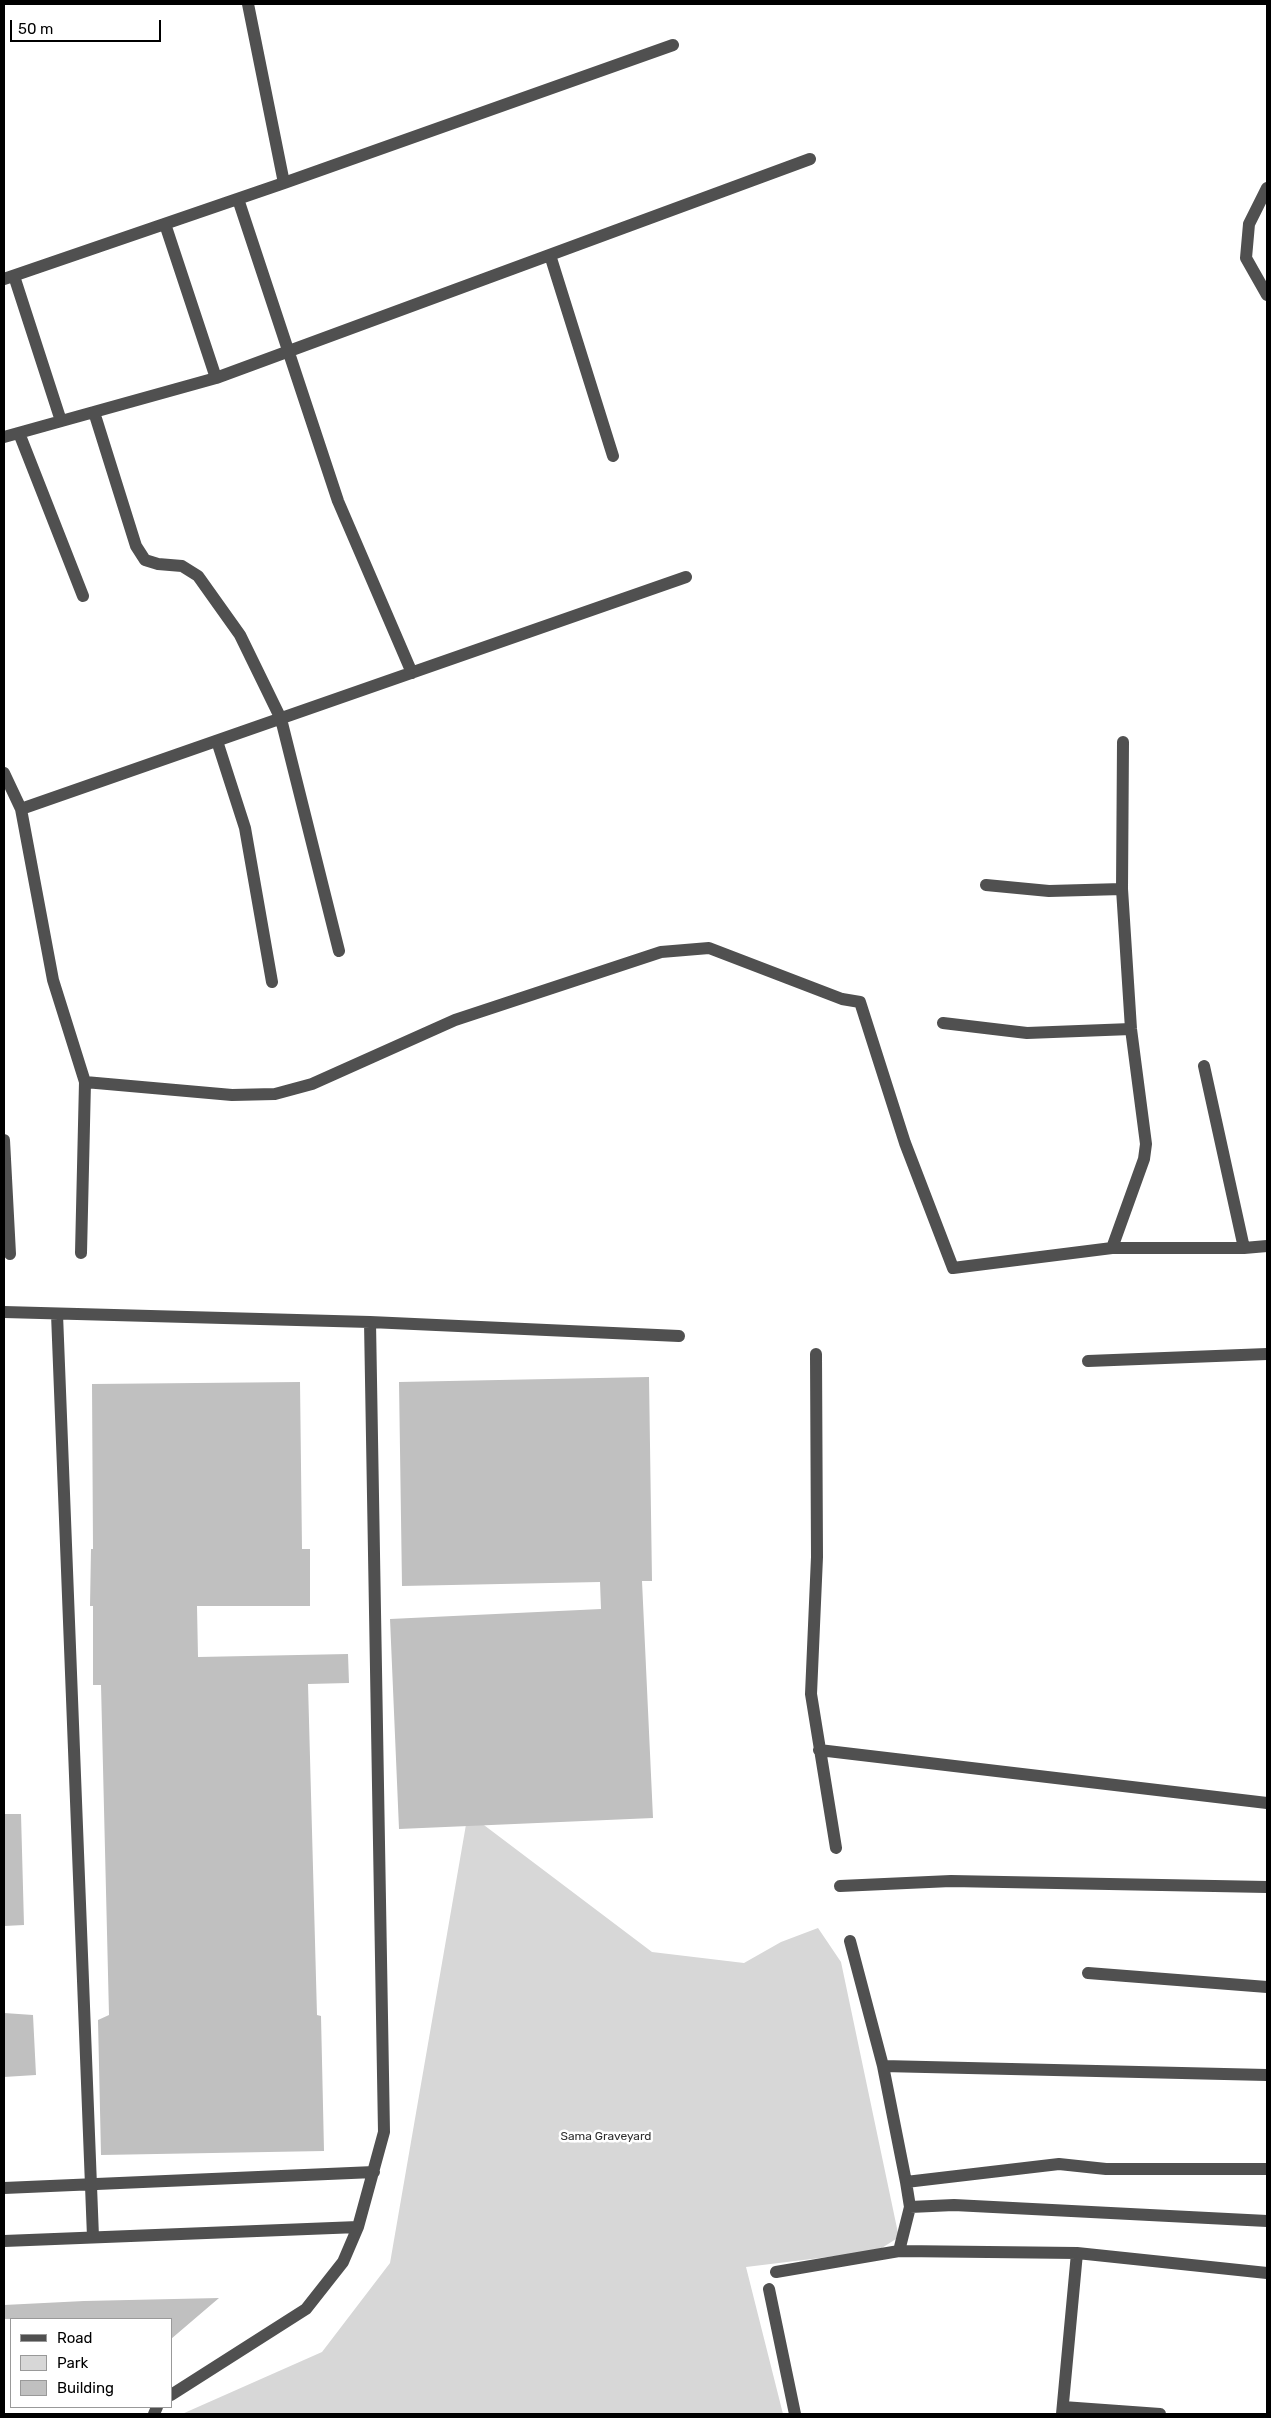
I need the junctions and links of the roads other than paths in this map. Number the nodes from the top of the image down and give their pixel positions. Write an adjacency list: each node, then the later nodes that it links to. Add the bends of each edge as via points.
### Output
1 (248, 4): 4 (street)
2 (673, 45): 4 (street)
3 (810, 159): 8 (street)
4 (284, 183): 6 (street)
5 (1267, 188): 10 (street, via 1249,224 1246,258)
6 (238, 199): 7 (street); 11 (street)
7 (165, 224): 9 (street); 12 (street)
8 (550, 255): 11 (street); 17 (street)
9 (9, 277): 14 (street)
10 (1267, 295)
11 (289, 351): 12 (street); 20 (street, via 338,501)
12 (216, 378): 13 (street)
13 (94, 412): 14 (street); 21 (street, via 136,546 145,560 182,566 198,576 240,635)
14 (61, 421): 15 (street)
15 (20, 433): 16 (street); 19 (street)
16 (4, 437)
17 (613, 456)
18 (686, 577): 20 (street)
19 (83, 596)
20 (412, 673): 21 (street)
21 (281, 719): 22 (street); 28 (street)
22 (217, 741): 25 (street); 29 (street, via 245,828)
23 (1123, 742): 27 (street)
24 (4, 773): 25 (street)
25 (21, 809): 33 (street, via 53,980)
26 (986, 885): 27 (street, via 1049,891)
27 (1122, 890): 31 (street)
28 (339, 951)
29 (272, 982)
30 (943, 1024): 31 (street, via 1027,1033)
31 (1130, 1029): 36 (street, via 1146,1144)
32 (1204, 1066): 37 (street)
33 (85, 1082): 36 (street, via 232,1095 275,1094 312,1084 455,1020 661,952 709,948 842,999 860,1002 905,1143 953,1268); 38 (street)
34 (4, 1140): 39 (street)
35 (1267, 1246): 37 (street)
36 (1112, 1248): 37 (street)
37 (1244, 1248)
38 (82, 1253)
39 (10, 1254)
40 (4, 1312): 41 (street)
41 (57, 1314): 42 (street); 60 (street)
42 (370, 1322): 43 (street); 58 (street, via 384,2132)
43 (679, 1336)
44 (816, 1354): 47 (street, via 817,1557 811,1694)
45 (1267, 1354): 46 (street)
46 (1088, 1361)
47 (819, 1750): 48 (street); 49 (street)
48 (1267, 1803)
49 (836, 1848)
50 (840, 1886): 51 (street, via 951,1881)
51 (1267, 1887)
52 (850, 1941): 55 (street)
53 (1088, 1973): 54 (street)
54 (1267, 1987)
55 (883, 2066): 56 (street); 59 (street)
56 (1267, 2076)
57 (1267, 2169): 59 (street, via 1106,2169 1059,2164)
58 (374, 2172): 60 (street); 64 (street)
59 (906, 2182): 62 (street)
60 (93, 2185): 61 (street); 65 (street)
61 (4, 2188)
62 (910, 2206): 63 (street, via 982,2206); 67 (street)
63 (1267, 2221)
64 (358, 2227): 65 (street); 72 (street, via 343,2262 306,2309)
65 (93, 2237): 66 (street)
66 (4, 2241)
67 (899, 2252): 68 (street); 69 (street)
68 (1077, 2253): 70 (street); 73 (street)
69 (776, 2272)
70 (1267, 2273)
71 (769, 2289): 74 (street)
72 (172, 2394)
73 (1063, 2411): 75 (street)
74 (795, 2414)
75 (1160, 2414)

